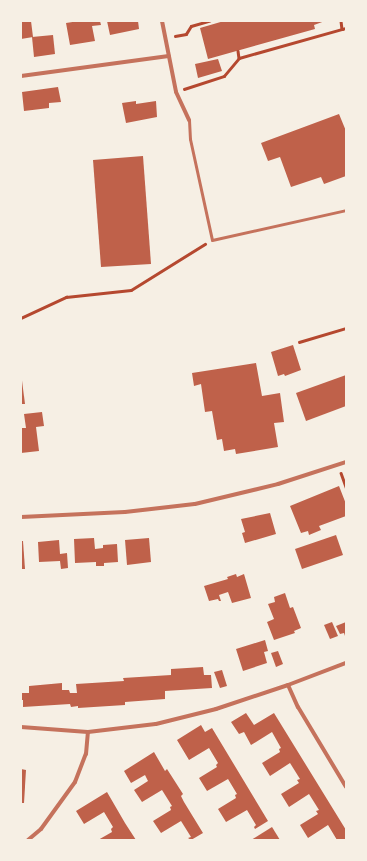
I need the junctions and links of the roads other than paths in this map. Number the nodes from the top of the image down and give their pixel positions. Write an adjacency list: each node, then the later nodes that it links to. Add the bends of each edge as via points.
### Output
1 (162, 21): 2 (street)
2 (169, 56): 3 (street); 4 (street, via 176,92)
3 (21, 76)
4 (189, 120): 5 (lane, via 190,139 212,240)
5 (346, 210)
6 (346, 462): 7 (street, via 278,484 195,504 125,512)
7 (21, 517)
8 (346, 663): 9 (street)
9 (288, 685): 11 (street, via 156,724); 12 (street, via 298,707)
10 (21, 727): 11 (street)
11 (88, 732): 13 (street, via 86,754 75,782 41,829)
12 (346, 787)
13 (28, 840)

